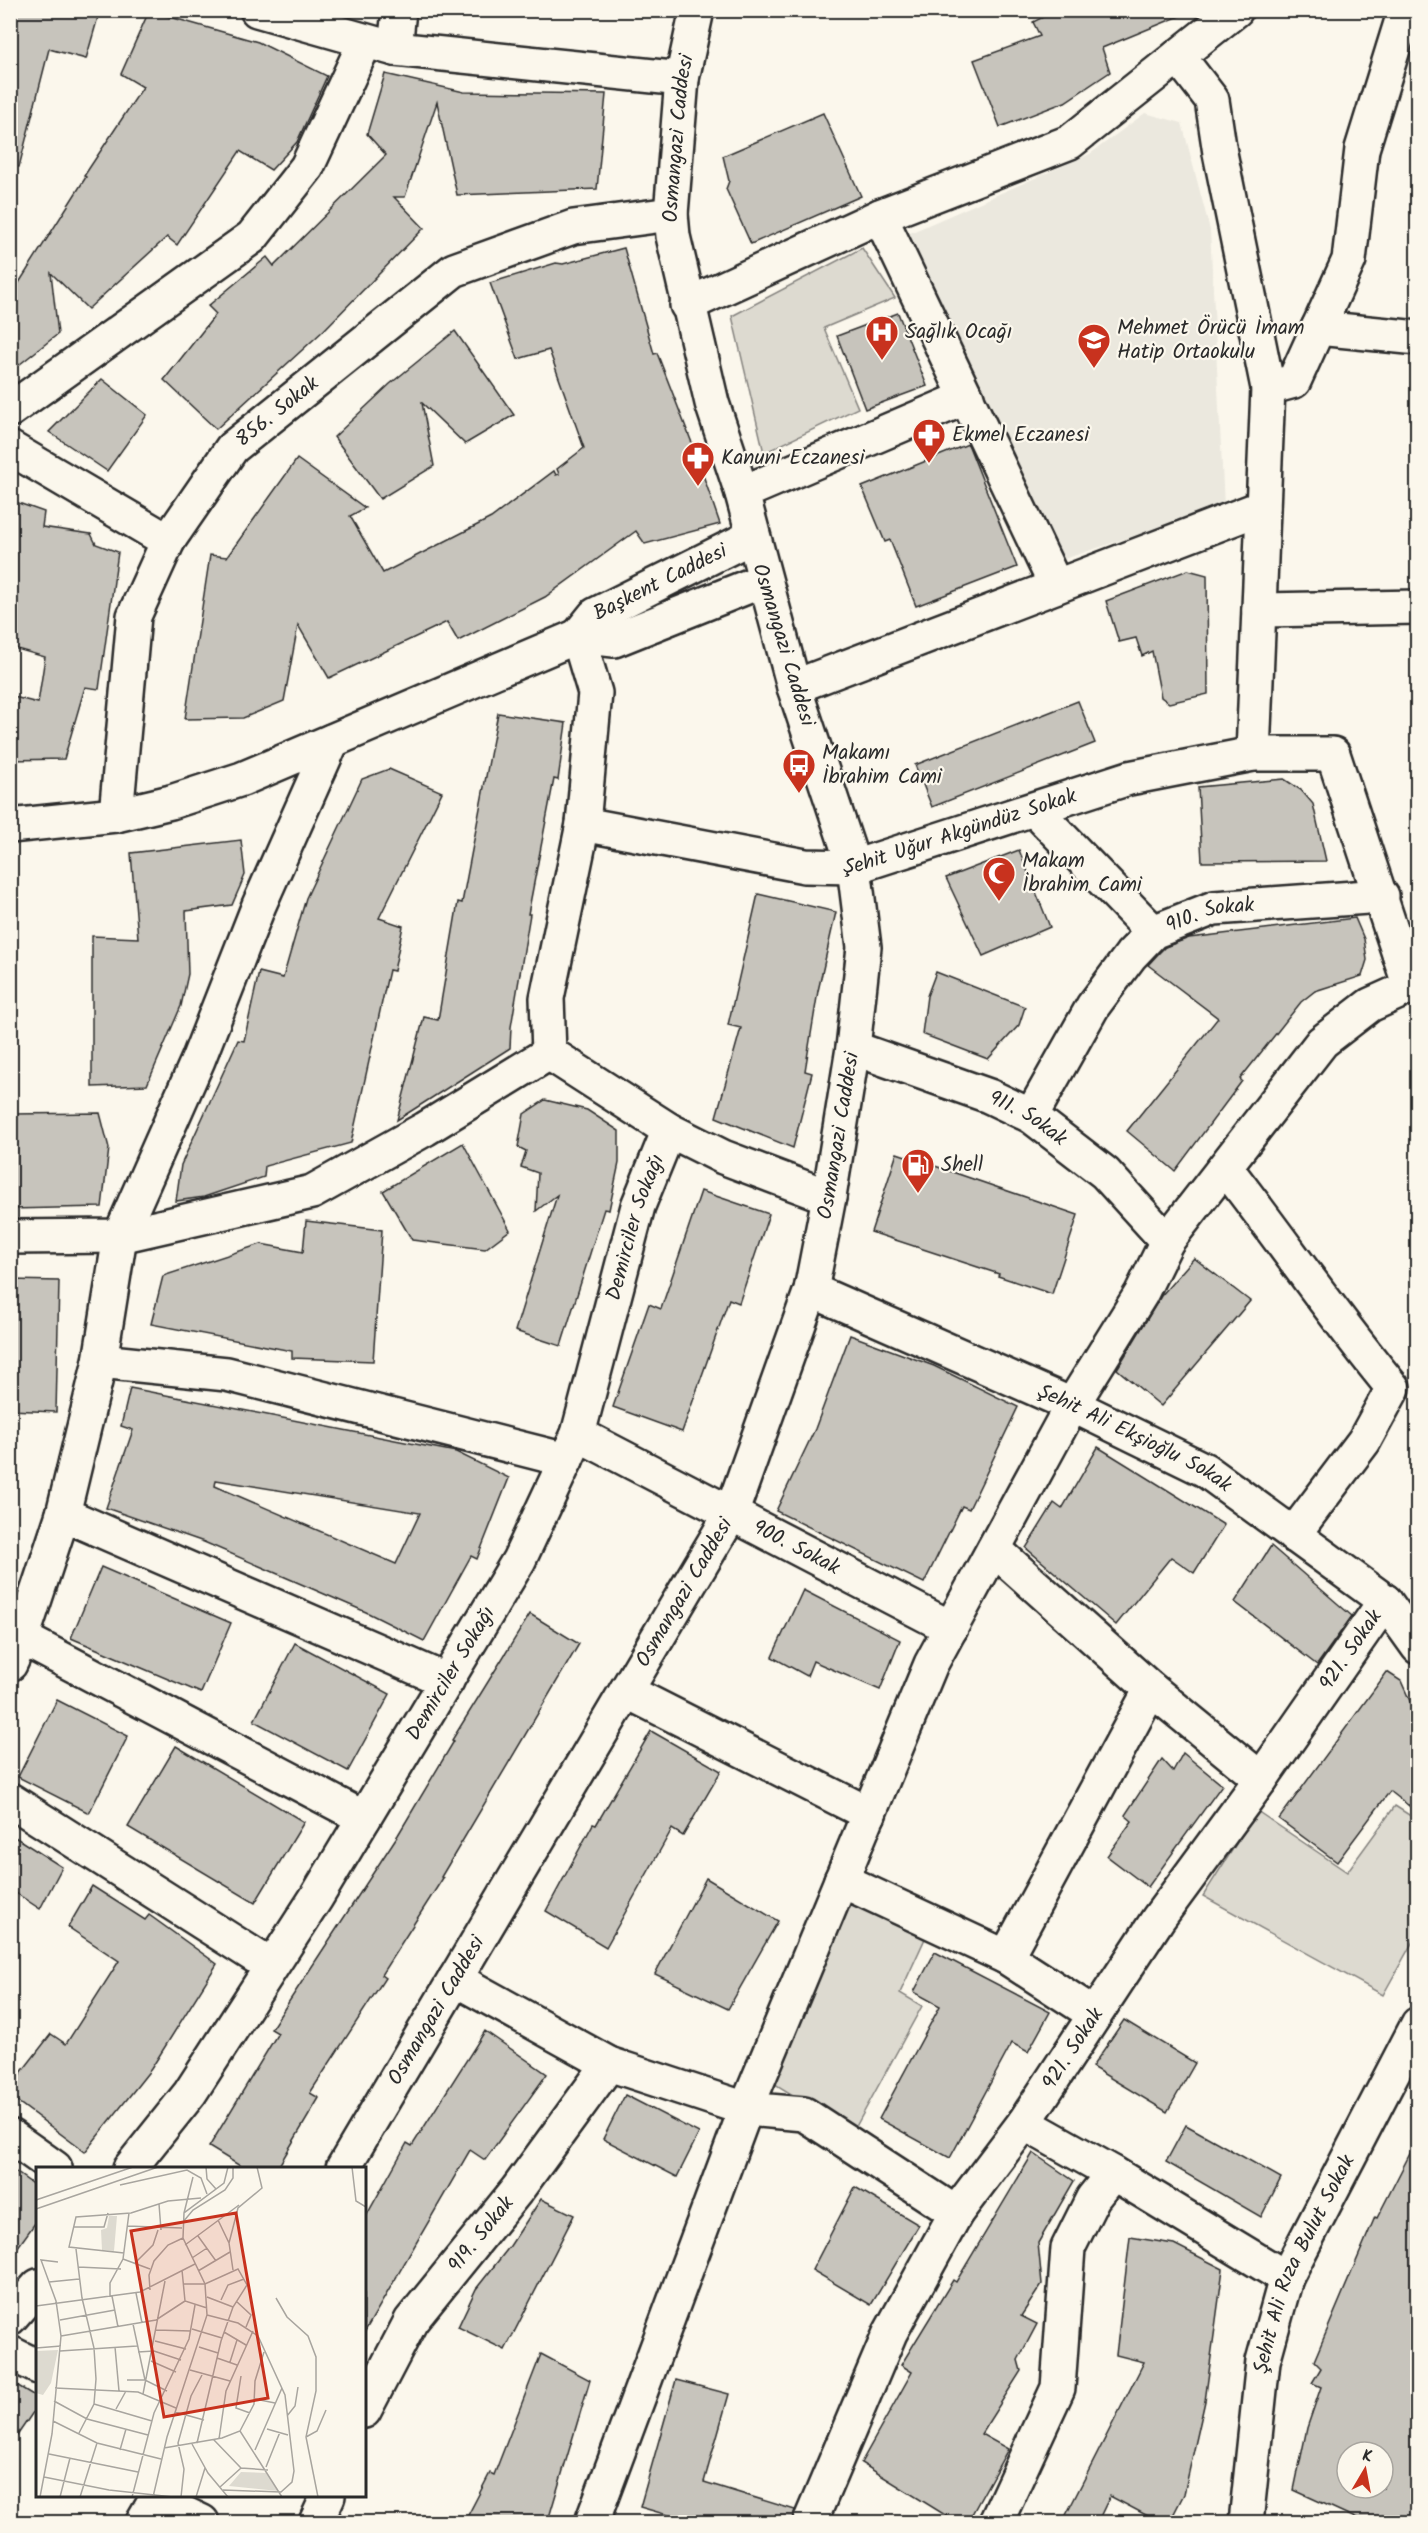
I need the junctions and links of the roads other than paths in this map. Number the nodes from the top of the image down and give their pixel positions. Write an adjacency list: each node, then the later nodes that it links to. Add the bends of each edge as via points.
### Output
1 (257, 10): 6 (street)
2 (399, 10): 6 (street)
3 (697, 10): 8 (street, Osmangazi Caddesi)
4 (1236, 10): 7 (street)
5 (1410, 10): 12 (street, via 1402,20 1362,149 1349,260)
6 (380, 45): 8 (street); 16 (street, via 307,167 252,237)
7 (1178, 56): 10 (street, via 1070,142); 14 (street, via 1212,100)
8 (682, 79): 9 (street, Osmangazi Caddesi)
9 (671, 214): 11 (street, Osmangazi Caddesi); 21 (street, 856. Sokak, via 573,227 454,270 232,448)
10 (880, 216): 11 (street); 15 (street)
11 (687, 304): 18 (street, Osmangazi Caddesi, via 712,404)
12 (1318, 328): 13 (street); 14 (street, via 1294,381)
13 (1418, 338)
14 (1268, 388): 19 (street)
15 (967, 397): 18 (street); 23 (street)
16 (10, 410)
17 (10, 448): 21 (street)
18 (742, 493): 20 (street, Osmangazi Caddesi)
19 (1263, 507): 23 (street); 25 (street)
20 (751, 537): 22 (street, Osmangazi Caddesi); 26 (street, Başkent Caddesi, via 595,615)
21 (168, 540): 31 (street, 856. Sokak, via 134,616)
22 (764, 579): 26 (street, via 614,640); 27 (street, Osmangazi Caddesi)
23 (1056, 586): 27 (street)
24 (1418, 607): 25 (street)
25 (1259, 610): 29 (street)
26 (578, 636): 28 (street); 32 (street, via 595,693)
27 (794, 687): 34 (street, Osmangazi Caddesi)
28 (332, 741): 31 (street, via 242,779); 43 (street)
29 (1253, 754): 30 (street, Şehit Uğur Akgündüz Sokak, via 1129,778); 35 (street, Şehit Uğur Akgündüz Sokak, via 1333,754)
30 (1035, 810): 34 (street, Şehit Uğur Akgündüz Sokak); 36 (street)
31 (116, 815): 33 (street)
32 (583, 824): 34 (street, Şehit Uğur Akgündüz Sokak, via 805,866); 38 (street, via 548,998)
33 (10, 826)
34 (854, 867): 37 (street, Osmangazi Caddesi, via 864,947)
35 (1382, 896): 36 (street, 910. Sokak, via 1214,908); 41 (street, via 1410,987 1370,1005 1322,1042)
36 (1153, 932): 39 (street, 910. Sokak, via 1093,1006)
37 (853, 1048): 39 (street, 911. Sokak, via 989,1096); 42 (street, Osmangazi Caddesi)
38 (549, 1053): 40 (street); 43 (street, via 312,1192)
39 (1031, 1116): 45 (street, 911. Sokak, via 1105,1173)
40 (669, 1130): 42 (street, via 723,1157); 49 (street, Demirciler Sokağı, via 638,1206)
41 (1225, 1167): 45 (street); 52 (street, via 1393,1388 1364,1440)
42 (829, 1197): 46 (street, Osmangazi Caddesi)
43 (120, 1236): 44 (street); 47 (street)
44 (10, 1237)
45 (1167, 1241): 48 (street, via 1141,1294)
46 (811, 1290): 48 (street, Şehit Ali Ekşioğlu Sokak); 51 (street, Osmangazi Caddesi)
47 (100, 1361): 49 (street, 900. Sokak, via 227,1374); 50 (street)
48 (1072, 1405): 52 (street, Şehit Ali Ekşioğlu Sokak, via 1206,1470); 53 (street)
49 (572, 1447): 51 (street, 900. Sokak); 58 (street, Demirciler Sokağı, via 519,1560)
50 (63, 1514): 56 (street); 58 (street)
51 (731, 1514): 55 (street, 900. Sokak); 60 (street, Osmangazi Caddesi)
52 (1293, 1535): 54 (street, Şehit Ali Ekşioğlu Sokak)
53 (994, 1549): 55 (street); 59 (street)
54 (1385, 1600): 57 (street, Şehit Ali Ekşioğlu Sokak); 61 (street, 921. Sokak)
55 (951, 1628): 63 (street, via 931,1664)
56 (14, 1646): 64 (street)
57 (1418, 1647)
58 (447, 1681): 64 (street, Demirciler Sokağı)
59 (1151, 1689): 61 (street); 66 (street)
60 (626, 1691): 63 (street); 68 (street, Osmangazi Caddesi)
61 (1261, 1779): 69 (street, 921. Sokak)
62 (10, 1800): 67 (street)
63 (869, 1814): 65 (street)
64 (364, 1818): 67 (street, Demirciler Sokağı)
65 (841, 1880): 66 (street); 72 (street)
66 (1006, 1957): 69 (street)
67 (271, 1966): 76 (street, Demirciler Sokağı, via 190,2092)
68 (455, 1979): 71 (street); 77 (street, Osmangazi Caddesi)
69 (1094, 2014): 73 (street, 921. Sokak)
70 (1418, 2024): 80 (street, Şehit Ali Rıza Bulut Sokak)
71 (609, 2064): 72 (street); 85 (street, 919. Sokak, via 518,2190 411,2321)
72 (746, 2109): 79 (street, via 804,2114); 91 (street)
73 (1024, 2123): 78 (street); 79 (street, 921. Sokak)
74 (10, 2136): 75 (street)
75 (52, 2167)
76 (132, 2167)
77 (344, 2167)
78 (1113, 2173): 80 (street); 93 (street, via 1093,2198 1068,2248 1058,2388)
79 (956, 2213): 92 (street, 921. Sokak, via 890,2333)
80 (1286, 2278): 88 (street, Şehit Ali Rıza Bulut Sokak, via 1263,2361 1248,2492)
81 (36, 2288): 82 (street)
82 (10, 2318)
83 (10, 2353): 84 (street)
84 (36, 2366)
85 (366, 2407)
86 (328, 2497): 90 (street)
87 (152, 2506): 89 (street)
88 (1254, 2520)
89 (202, 2523)
90 (316, 2523)
91 (592, 2523)
92 (810, 2523)
93 (996, 2523)

